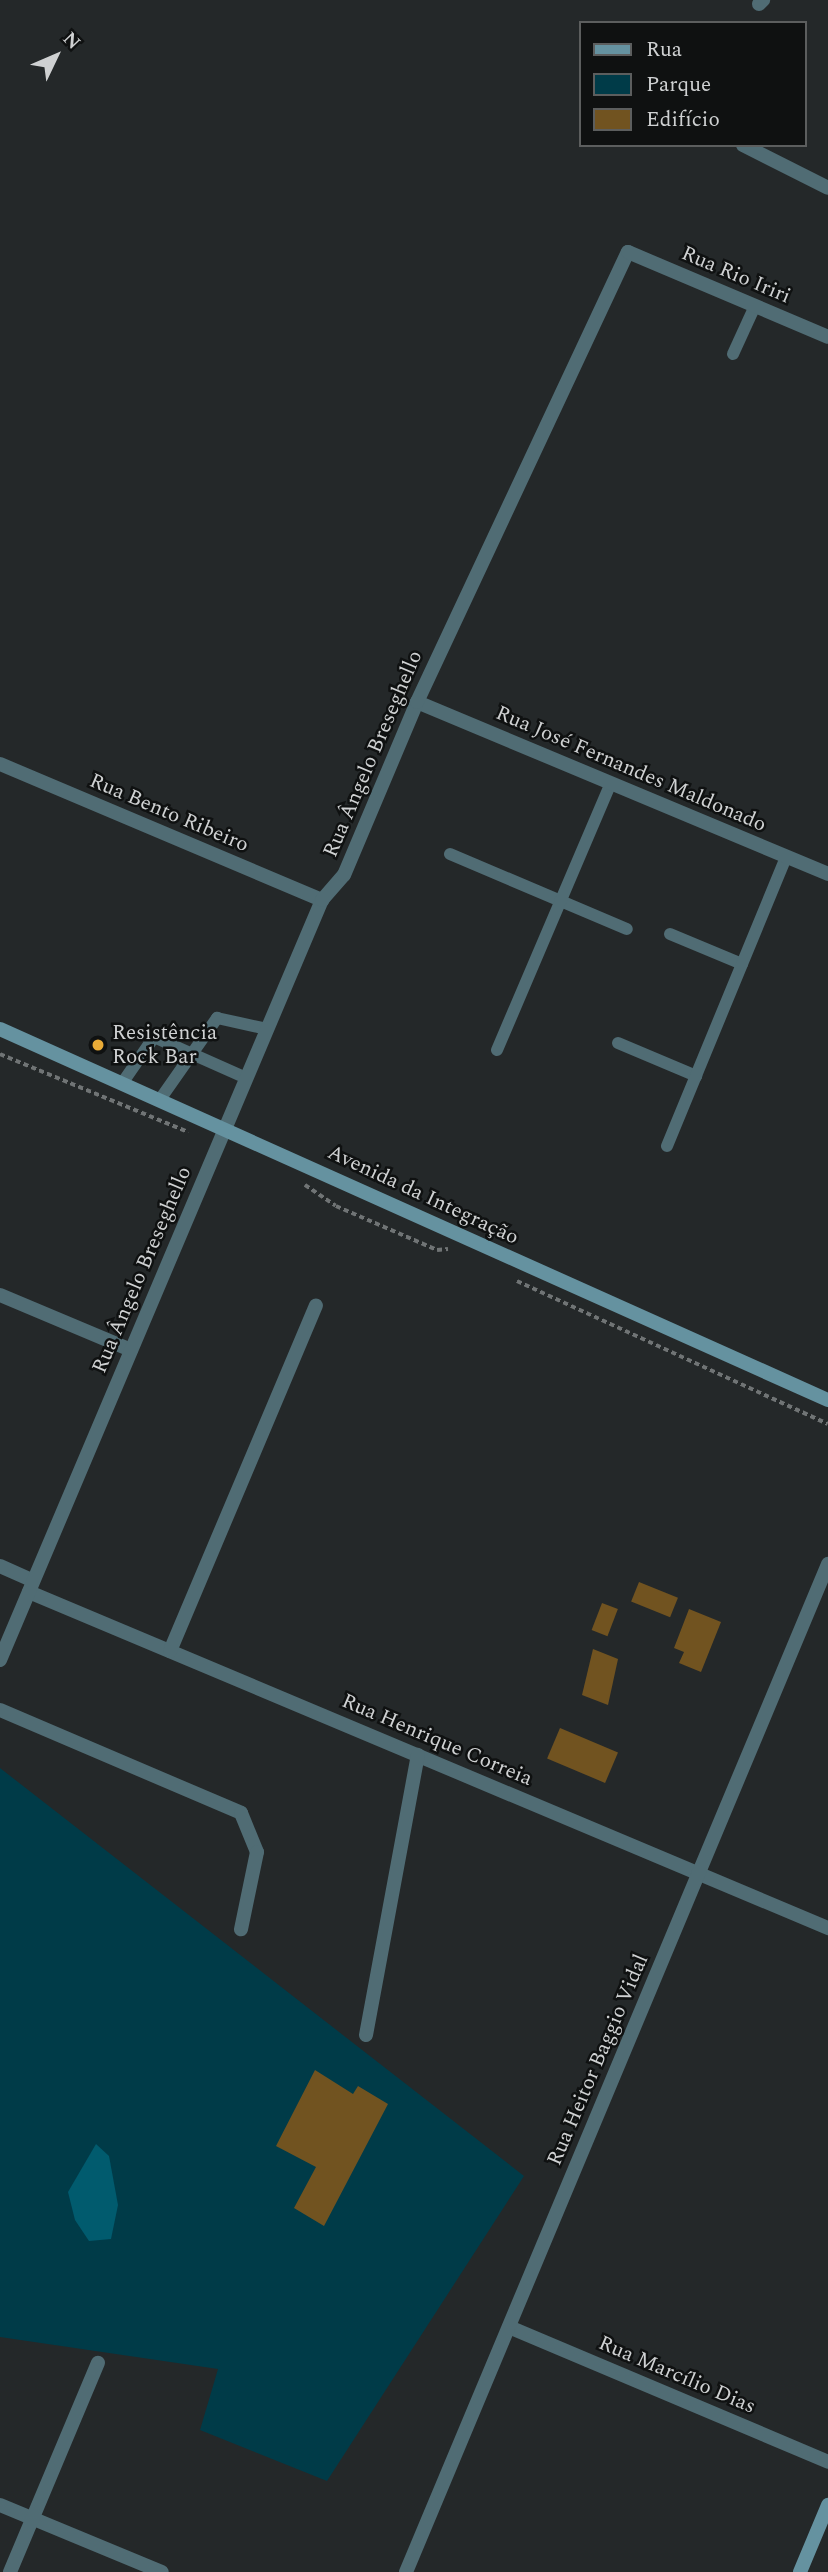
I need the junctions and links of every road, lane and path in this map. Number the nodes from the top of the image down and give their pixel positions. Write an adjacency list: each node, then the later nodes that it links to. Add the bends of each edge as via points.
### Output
1 (747, 147): 2 (street)
2 (828, 188)
3 (628, 252): 4 (street, Rua Rio Iriri); 7 (street, Rua Ângelo Breseghello)
4 (755, 306): 5 (street, Rua Rio Iriri); 6 (lane)
5 (828, 337)
6 (733, 354)
7 (417, 702): 9 (street, Rua José Fernandes Maldonado); 13 (street, Rua Ângelo Breseghello, via 344,875)
8 (0, 764): 13 (street, Rua Bento Ribeiro)
9 (611, 783): 11 (street, Rua José Fernandes Maldonado); 14 (lane)
10 (450, 854): 14 (lane)
11 (786, 857): 12 (street, Rua José Fernandes Maldonado); 17 (lane)
12 (828, 874)
13 (321, 900): 19 (street, Rua Ângelo Breseghello)
14 (561, 901): 15 (lane); 21 (lane)
15 (627, 929)
16 (670, 934): 17 (lane)
17 (742, 964): 24 (lane)
18 (0, 1029): 26 (main road, Avenida da Integração)
19 (267, 1029): 22 (lane, via 217,1018); 25 (street, Rua Ângelo Breseghello)
20 (618, 1043): 24 (lane)
21 (498, 1050)
22 (192, 1052): 25 (lane); 26 (lane, via 150,1038); 27 (lane)
23 (0, 1054): 29 (path, via 184,1133)
24 (696, 1076): 30 (lane)
25 (246, 1078): 28 (street, Rua Ângelo Breseghello)
26 (123, 1082): 27 (main road, Avenida da Integração)
27 (161, 1098): 28 (main road, Avenida da Integração)
28 (226, 1126): 36 (street, Rua Ângelo Breseghello); 37 (main road, Avenida da Integração)
29 (197, 1130)
30 (667, 1146)
31 (303, 1183): 32 (path, via 316,1197 437,1250)
32 (456, 1248)
33 (510, 1278): 38 (path)
34 (0, 1295): 36 (street)
35 (316, 1306): 42 (street)
36 (131, 1350): 41 (street, Rua Ângelo Breseghello)
37 (828, 1400)
38 (828, 1424)
39 (828, 1564): 46 (street, Rua Heitor Baggio Vidal)
40 (0, 1566): 41 (street, Rua Henrique Correia)
41 (31, 1586): 42 (street, Rua Henrique Correia); 43 (street, Rua Ângelo Breseghello)
42 (170, 1651): 45 (street, Rua Henrique Correia)
43 (0, 1660)
44 (0, 1710): 47 (street, via 241,1814 257,1852)
45 (418, 1755): 46 (street, Rua Henrique Correia); 49 (street)
46 (699, 1874): 48 (street, Rua Henrique Correia); 50 (street, Rua Heitor Baggio Vidal)
47 (241, 1928)
48 (828, 1928)
49 (366, 2035)
50 (509, 2328): 52 (street, Rua Marcílio Dias); 58 (street, Rua Heitor Baggio Vidal)
51 (98, 2362): 55 (street)
52 (828, 2462)
53 (0, 2505): 55 (street)
54 (828, 2505): 59 (main road)
55 (33, 2518): 56 (street); 57 (street)
56 (10, 2572)
57 (162, 2572)
58 (406, 2572)
59 (800, 2572)

